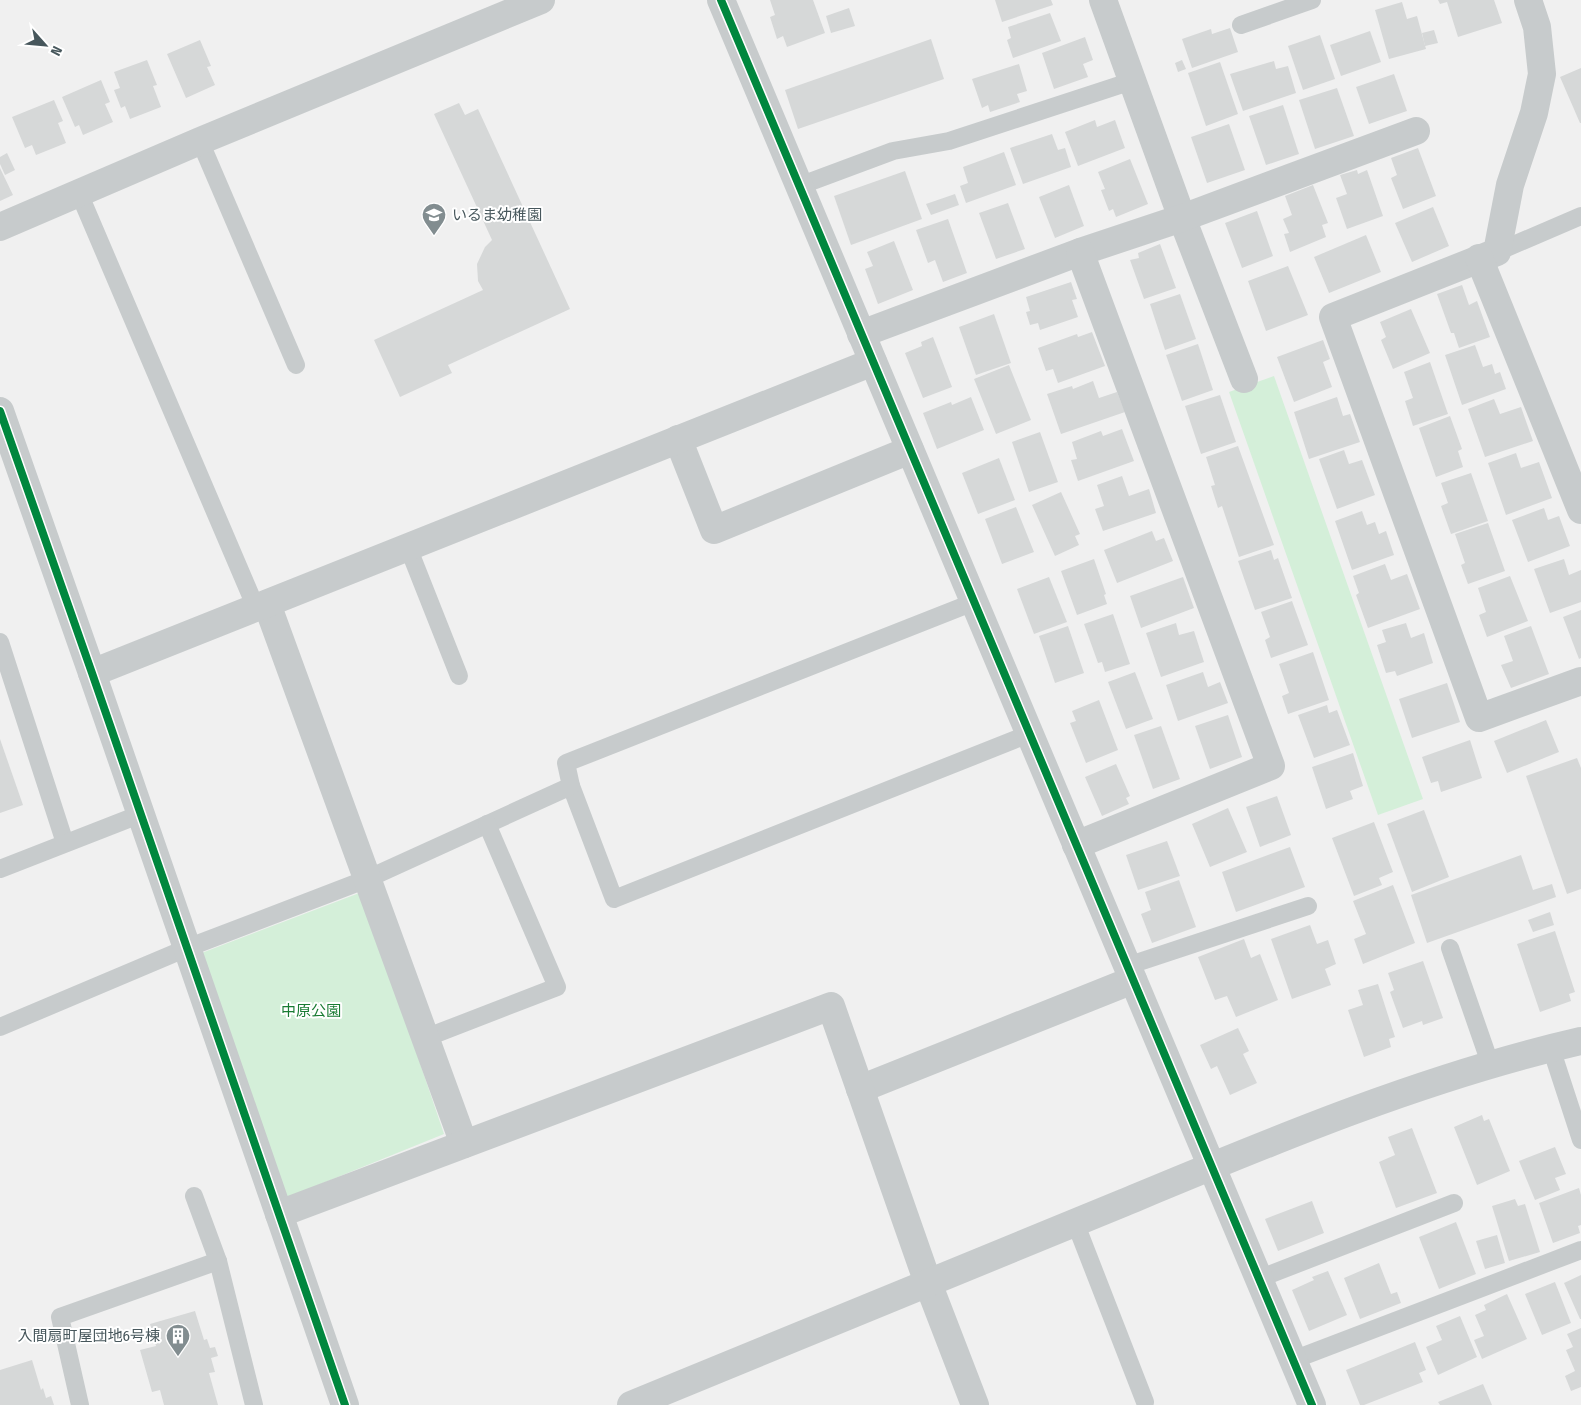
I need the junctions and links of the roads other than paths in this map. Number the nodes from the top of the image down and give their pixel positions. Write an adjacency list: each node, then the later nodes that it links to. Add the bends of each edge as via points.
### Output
1 (541, 0): 9 (street)
2 (721, 0): 10 (street)
3 (1103, 0): 7 (street)
4 (1312, 0): 6 (lane)
5 (1528, 0): 16 (street, via 1537,27 1542,74 1534,113)
6 (1241, 24)
7 (1132, 81): 10 (lane, via 948,141 893,151); 13 (street)
8 (1416, 131): 13 (street)
9 (200, 141): 11 (street); 19 (lane)
10 (799, 186): 17 (street)
11 (79, 193): 14 (street); 27 (lane)
12 (1581, 216): 16 (lane)
13 (1182, 218): 15 (street); 20 (street)
14 (0, 227)
15 (1080, 252): 17 (street); 37 (street, via 1271,766)
16 (1488, 255): 24 (street); 31 (street, via 1333,317 1480,718)
17 (861, 334): 18 (street)
18 (873, 362): 22 (street); 23 (street)
19 (296, 365)
20 (1244, 379)
21 (0, 410): 29 (street)
22 (678, 439): 23 (street, via 714,530); 25 (street)
23 (910, 450): 26 (street)
24 (1578, 494)
25 (408, 547): 27 (street); 30 (lane)
26 (974, 602): 32 (street); 33 (lane, via 566,764)
27 (261, 606): 29 (street); 39 (street)
28 (0, 642): 36 (lane)
29 (92, 673): 34 (street)
30 (459, 676)
31 (1581, 681)
32 (1029, 734): 33 (lane, via 614,899); 37 (street)
33 (571, 786): 35 (lane)
34 (141, 814): 36 (lane); 41 (street)
35 (487, 824): 39 (lane); 45 (lane, via 557,987)
36 (65, 843): 38 (lane)
37 (1076, 845): 43 (street)
38 (0, 869)
39 (367, 879): 41 (lane); 45 (street)
40 (1308, 906): 43 (lane)
41 (187, 948): 44 (lane); 55 (street)
42 (1450, 948): 48 (lane)
43 (1130, 973): 49 (street); 52 (street)
44 (0, 1027)
45 (425, 1038): 51 (street)
46 (1581, 1041): 47 (street)
47 (1551, 1048): 48 (street); 50 (lane)
48 (1490, 1066): 52 (street, via 1375,1104)
49 (860, 1089): 51 (street, via 830,1006); 60 (street)
50 (1581, 1140)
51 (464, 1144): 55 (street)
52 (1211, 1166): 56 (street); 59 (street)
53 (194, 1196): 58 (lane)
54 (1454, 1203): 59 (lane)
55 (279, 1214): 66 (street)
56 (1075, 1222): 60 (street); 62 (lane)
57 (1581, 1250): 61 (lane)
58 (218, 1261): 64 (lane, via 60,1317); 65 (lane)
59 (1258, 1279): 61 (street)
60 (928, 1283): 63 (street); 67 (street)
61 (1293, 1360): 68 (street)
62 (1146, 1402)
63 (970, 1403)
64 (80, 1405)
65 (254, 1405)
66 (345, 1405)
67 (631, 1405)
68 (1312, 1405)

